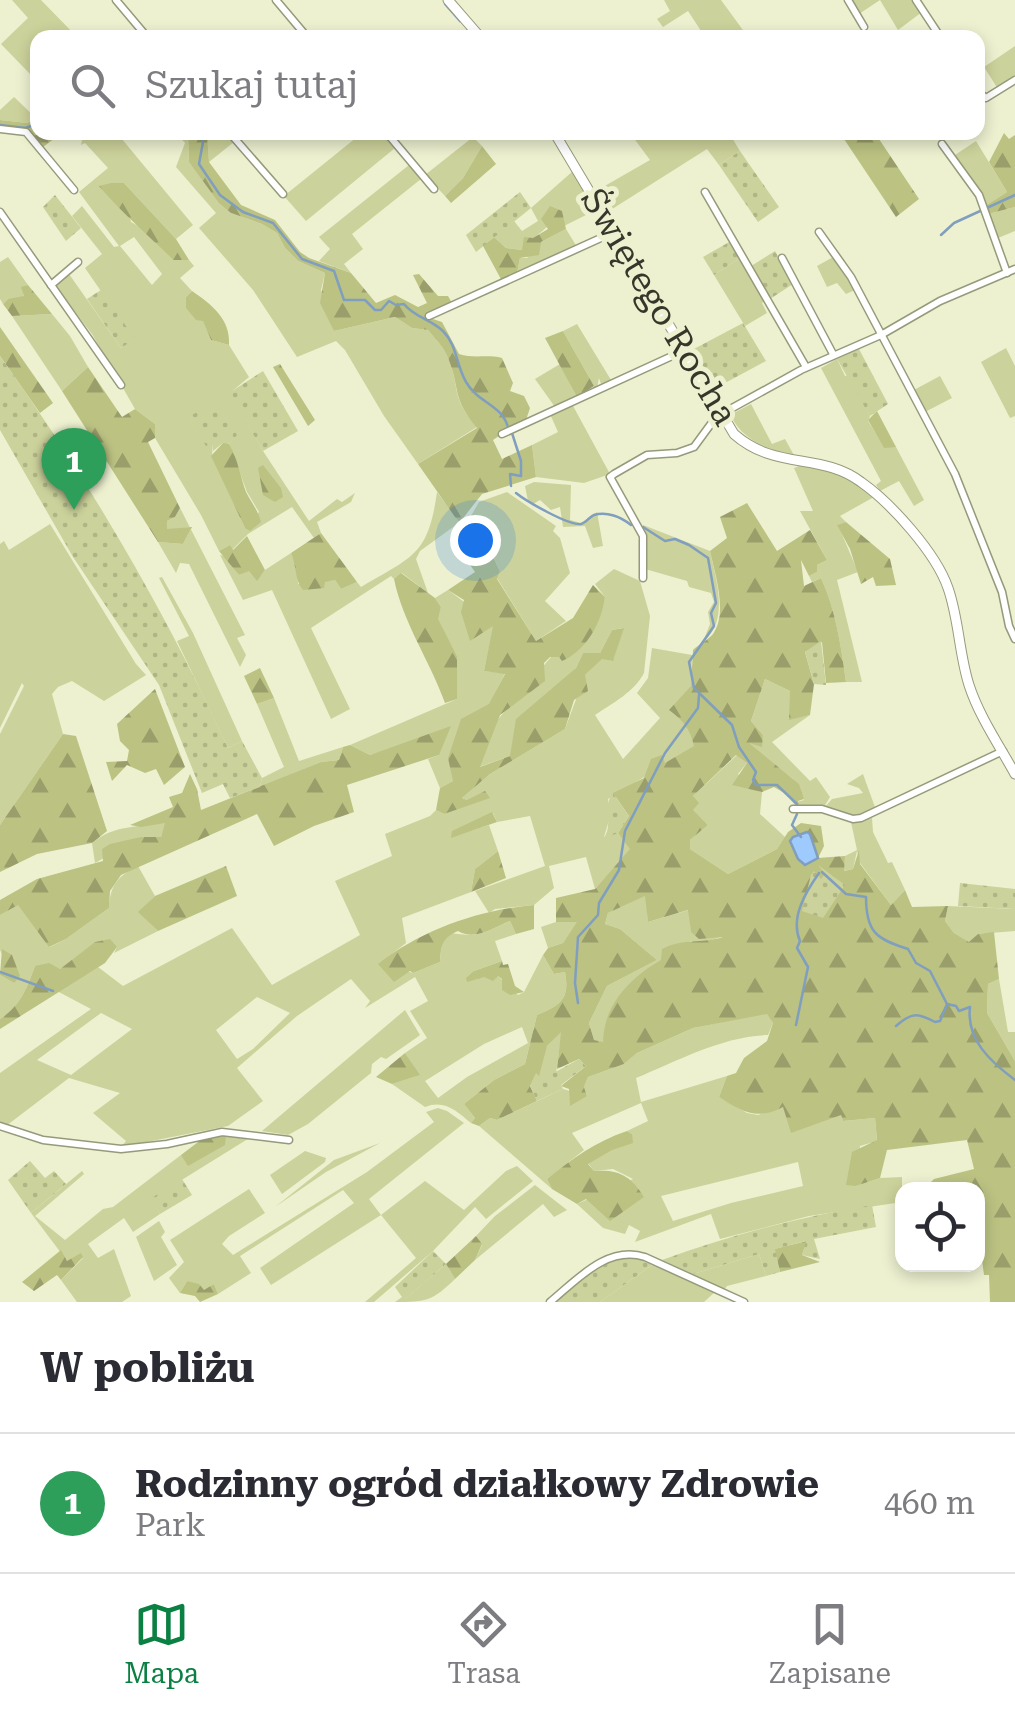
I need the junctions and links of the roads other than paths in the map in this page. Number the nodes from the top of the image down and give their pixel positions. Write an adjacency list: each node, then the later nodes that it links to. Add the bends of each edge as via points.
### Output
1 (116, 0): 7 (street)
2 (276, 0): 8 (street)
3 (448, 0): 9 (street)
4 (848, 0): 6 (street)
5 (916, 0): 10 (street)
6 (864, 27)
7 (141, 30)
8 (301, 30)
9 (474, 30)
10 (936, 30)
11 (1015, 80): 12 (street)
12 (985, 97)
13 (0, 129): 14 (street)
14 (30, 137)
15 (33, 140): 21 (street)
16 (236, 140): 23 (street)
17 (393, 140): 20 (street)
18 (559, 140): 25 (street, Świętego Rocha)
19 (942, 144): 29 (street, via 979,195)
20 (434, 189)
21 (74, 190)
22 (705, 192): 35 (street)
23 (283, 194)
24 (0, 212): 30 (street)
25 (614, 232): 31 (street); 33 (street, Świętego Rocha)
26 (819, 232): 32 (street, via 852,277)
27 (782, 258): 34 (street)
28 (78, 262): 30 (street)
29 (1012, 272): 32 (street, via 940,301)
30 (52, 285): 36 (street)
31 (430, 316)
32 (881, 335): 34 (street); 40 (street, via 969,506)
33 (683, 351): 37 (street, Świętego Rocha); 38 (street)
34 (834, 354): 35 (street)
35 (806, 367): 37 (street)
36 (121, 384)
37 (720, 415): 39 (street, via 698,444 647,456 610,478 643,536); 41 (street, Świętego Rocha, via 757,451 833,467 860,480 929,552 948,586 973,697)
38 (502, 434)
39 (643, 578)
40 (1015, 639)
41 (1002, 751): 42 (street, Świętego Rocha); 43 (street, via 861,818)
42 (1015, 774)
43 (793, 809)
44 (0, 1126): 45 (street, via 43,1140 120,1148 222,1132)
45 (289, 1140)
46 (550, 1302): 47 (street, via 602,1261 629,1253)
47 (744, 1302)

